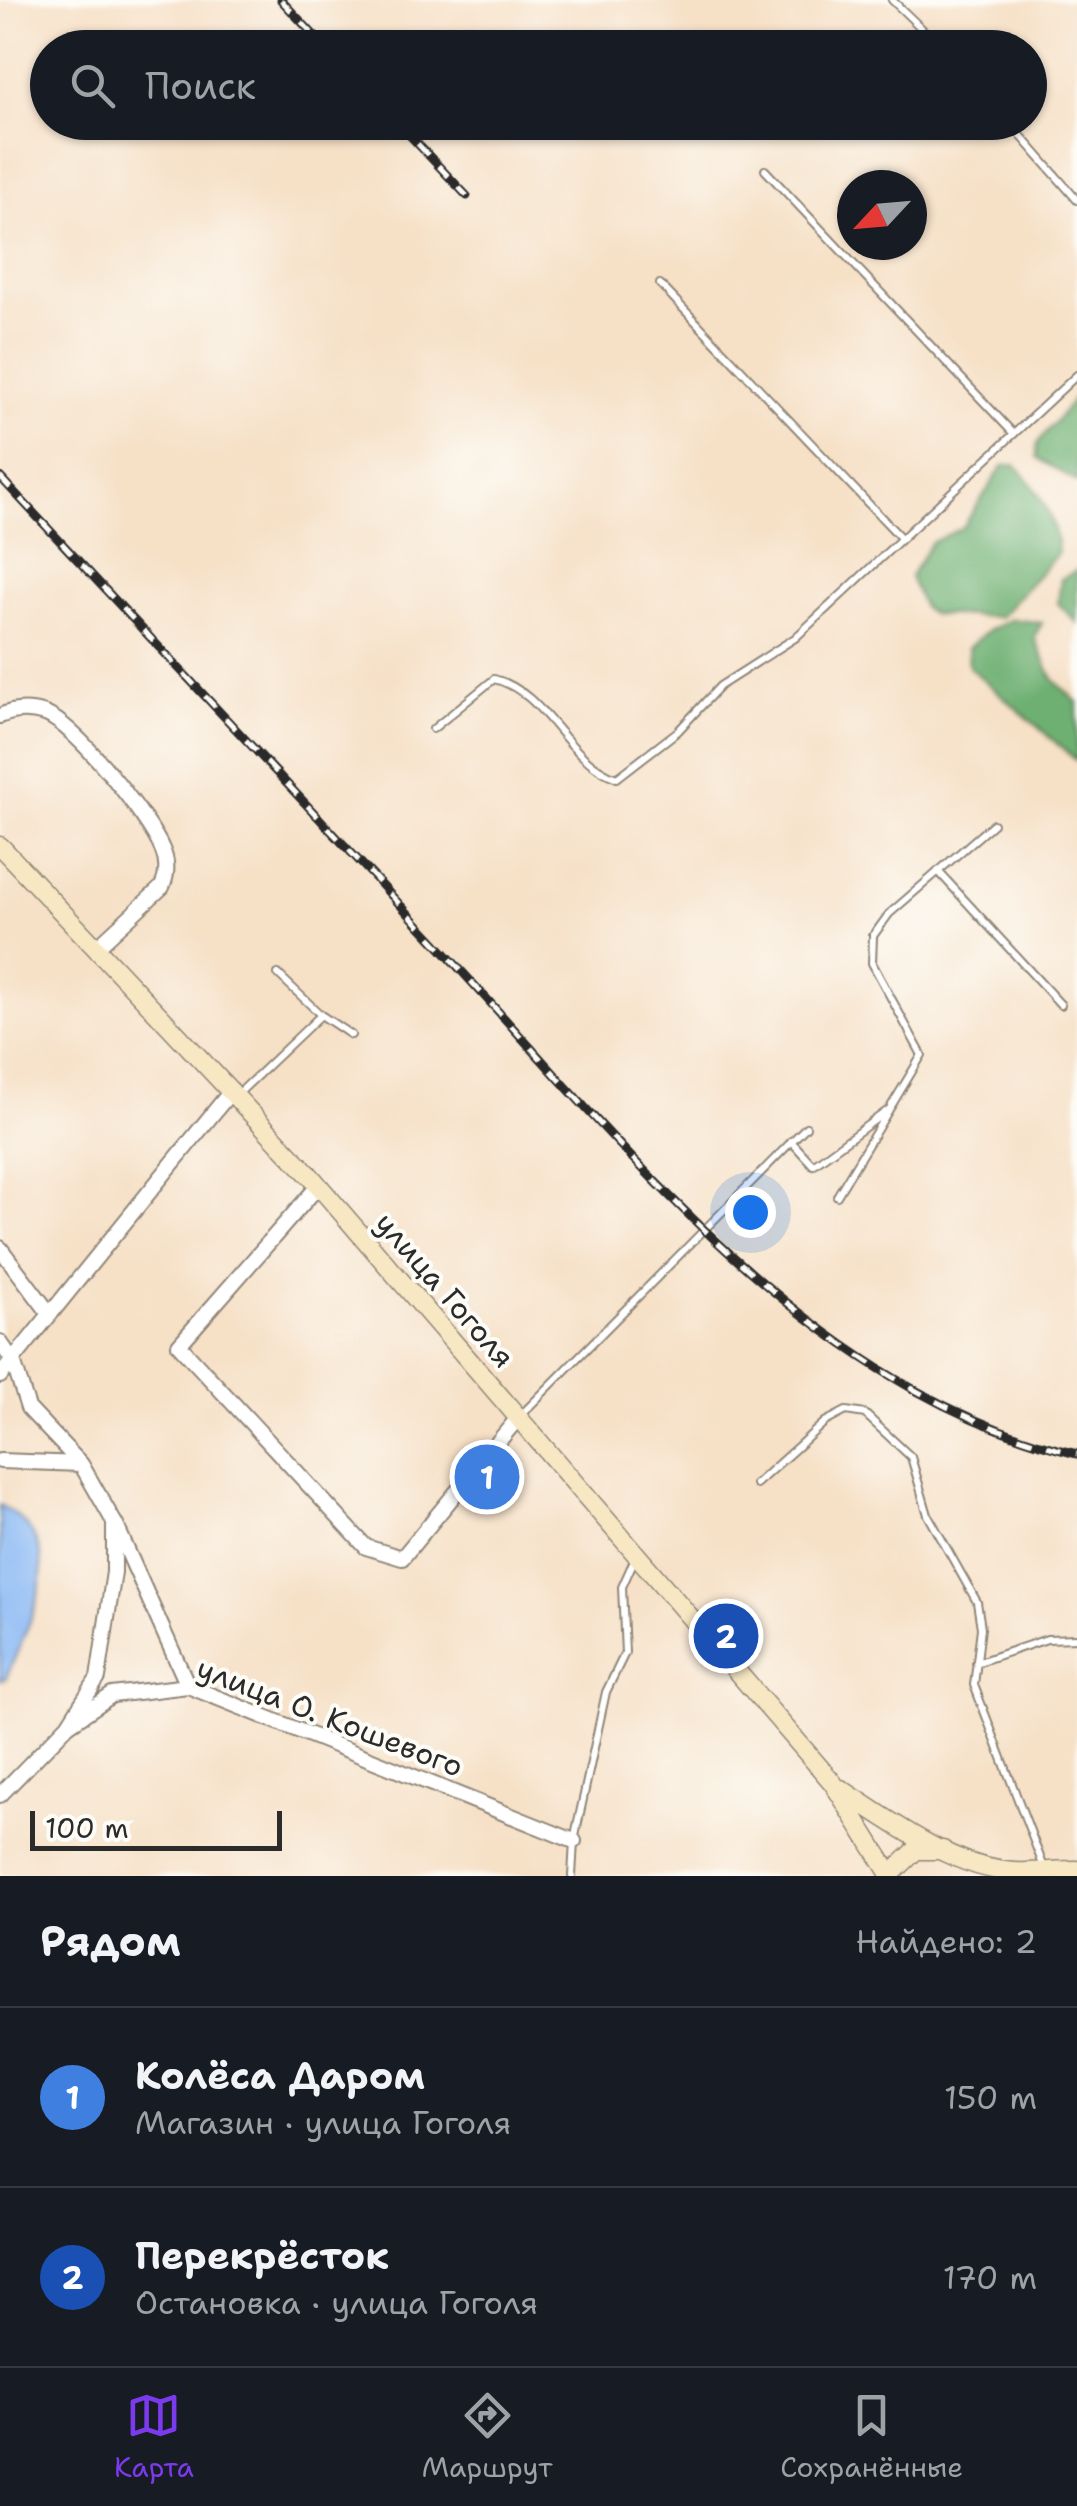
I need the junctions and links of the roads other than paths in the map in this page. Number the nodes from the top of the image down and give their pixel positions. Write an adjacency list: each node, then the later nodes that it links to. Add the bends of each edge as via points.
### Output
1 (892, 0): 2 (lane)
2 (923, 30)
3 (1025, 140): 5 (lane)
4 (765, 170): 8 (lane)
5 (1077, 200)
6 (660, 284): 9 (lane)
7 (1077, 375): 8 (lane)
8 (1014, 434): 9 (lane)
9 (901, 538): 11 (lane, via 795,638 720,686 678,731 617,778 598,772 516,684 494,679)
10 (0, 716): 15 (street, via 16,709 48,715 90,752 162,850 168,874 162,886)
11 (433, 729)
12 (994, 824): 14 (lane)
13 (0, 846): 15 (main road, улица Гоголя)
14 (938, 872): 17 (lane); 21 (lane, via 873,936 872,963 922,1055)
15 (97, 947): 20 (main road, улица Гоголя)
16 (278, 974): 18 (lane)
17 (1061, 1005)
18 (321, 1015): 19 (lane); 20 (lane)
19 (351, 1035)
20 (234, 1093): 24 (main road, улица Гоголя); 27 (street)
21 (890, 1108): 23 (lane, via 813,1164); 25 (lane)
22 (806, 1126): 23 (lane)
23 (791, 1140): 31 (lane)
24 (319, 1185): 31 (main road, улица Гоголя); 31 (street, via 179,1345 366,1546 402,1558)
25 (837, 1196)
26 (0, 1248): 27 (street)
27 (50, 1314): 29 (street)
28 (0, 1342): 29 (street)
29 (12, 1361): 30 (street); 33 (street, via 28,1408)
30 (0, 1376)
31 (518, 1418): 36 (main road, улица Гоголя)
32 (0, 1461): 33 (street)
33 (81, 1464): 35 (street)
34 (756, 1484): 38 (lane, via 826,1422 846,1411 865,1414 911,1457 928,1515 977,1602)
35 (114, 1522): 39 (street); 40 (street, via 114,1572 98,1678)
36 (635, 1557): 41 (main road, улица Гоголя); 43 (lane, via 622,1587 626,1653 606,1692)
37 (1077, 1638): 38 (lane, via 1047,1639)
38 (976, 1663): 46 (lane, via 974,1685)
39 (188, 1686): 40 (street, улица О. Кошевого, via 112,1695); 43 (street, улица О. Кошевого)
40 (68, 1725): 42 (street)
41 (833, 1783): 44 (main road, улица Гоголя); 47 (main road, улица Гоголя)
42 (0, 1796)
43 (574, 1841): 48 (lane)
44 (953, 1853): 46 (main road, via 1013,1872); 47 (main road, via 916,1850); 49 (main road, улица Гоголя)
45 (1077, 1870): 46 (main road); 50 (main road)
46 (1045, 1871)
47 (890, 1875)
48 (572, 1876)
49 (972, 1876)
50 (1064, 1876)

